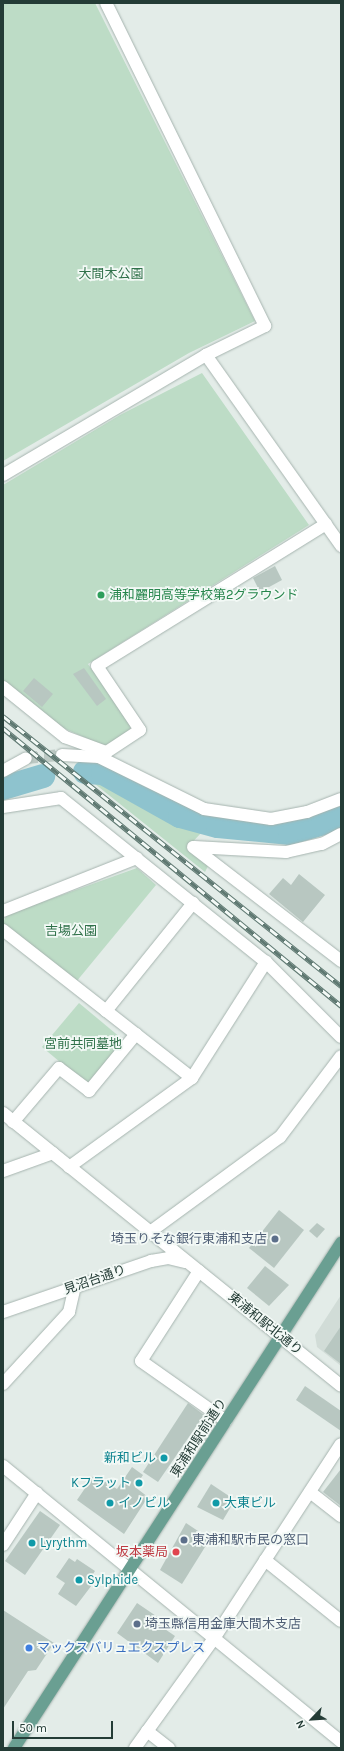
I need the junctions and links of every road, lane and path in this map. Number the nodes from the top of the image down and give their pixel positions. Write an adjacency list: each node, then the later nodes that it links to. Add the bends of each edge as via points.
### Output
1 (106, 3): 2 (street, via 265,326)
2 (206, 355): 3 (street); 4 (street)
3 (3, 475)
4 (326, 524): 5 (street); 8 (street, via 97,666 140,730)
5 (341, 546)
6 (3, 687): 8 (street, via 65,737)
7 (62, 755): 8 (street)
8 (103, 755): 11 (street, via 204,809 271,819 306,812)
9 (26, 758): 10 (street)
10 (3, 771)
11 (341, 799)
12 (3, 807): 14 (street, via 61,798)
13 (341, 834): 18 (street, via 322,844 286,852 193,847)
14 (137, 858): 15 (street); 16 (street)
15 (193, 902): 19 (street); 20 (street)
16 (3, 911)
17 (3, 930): 20 (street)
18 (341, 961)
19 (266, 962): 22 (street); 24 (street)
20 (106, 1011): 21 (street)
21 (136, 1034): 24 (street); 26 (street, via 89,1091 59,1068)
22 (341, 1037)
23 (341, 1056): 30 (street, via 280,1138)
24 (192, 1078): 28 (street)
25 (3, 1113): 26 (street, 東浦和駅北通り)
26 (14, 1122): 27 (street, 東浦和駅北通り)
27 (53, 1153): 28 (street, 東浦和駅北通り); 29 (street)
28 (69, 1167): 30 (street, 東浦和駅北通り)
29 (3, 1171)
30 (150, 1232): 32 (street, 東浦和駅北通り)
31 (341, 1243): 36 (main road, 東浦和駅前通り)
32 (189, 1263): 33 (street, 東浦和駅北通り); 34 (street, 見沼台通り, via 168,1258 151,1261)
33 (199, 1271): 36 (street, 東浦和駅北通り); 39 (street, via 141,1361)
34 (74, 1287): 35 (street, 見沼台通り); 37 (street, via 69,1312)
35 (3, 1312)
36 (282, 1337): 38 (street, 東浦和駅北通り); 39 (main road, 東浦和駅前通り)
37 (3, 1384)
38 (341, 1386)
39 (226, 1421): 47 (main road, 東浦和駅前通り)
40 (341, 1444): 42 (street)
41 (3, 1466): 43 (street)
42 (310, 1492): 44 (street); 46 (street)
43 (37, 1493): 45 (street); 47 (street)
44 (341, 1516)
45 (3, 1545)
46 (266, 1560): 48 (street); 49 (street)
47 (131, 1567): 49 (street); 52 (main road, 東浦和駅前通り)
48 (341, 1620)
49 (215, 1637): 50 (street); 51 (street)
50 (147, 1731): 53 (street); 54 (street)
51 (341, 1742)
52 (14, 1748)
53 (135, 1748)
54 (169, 1748)

